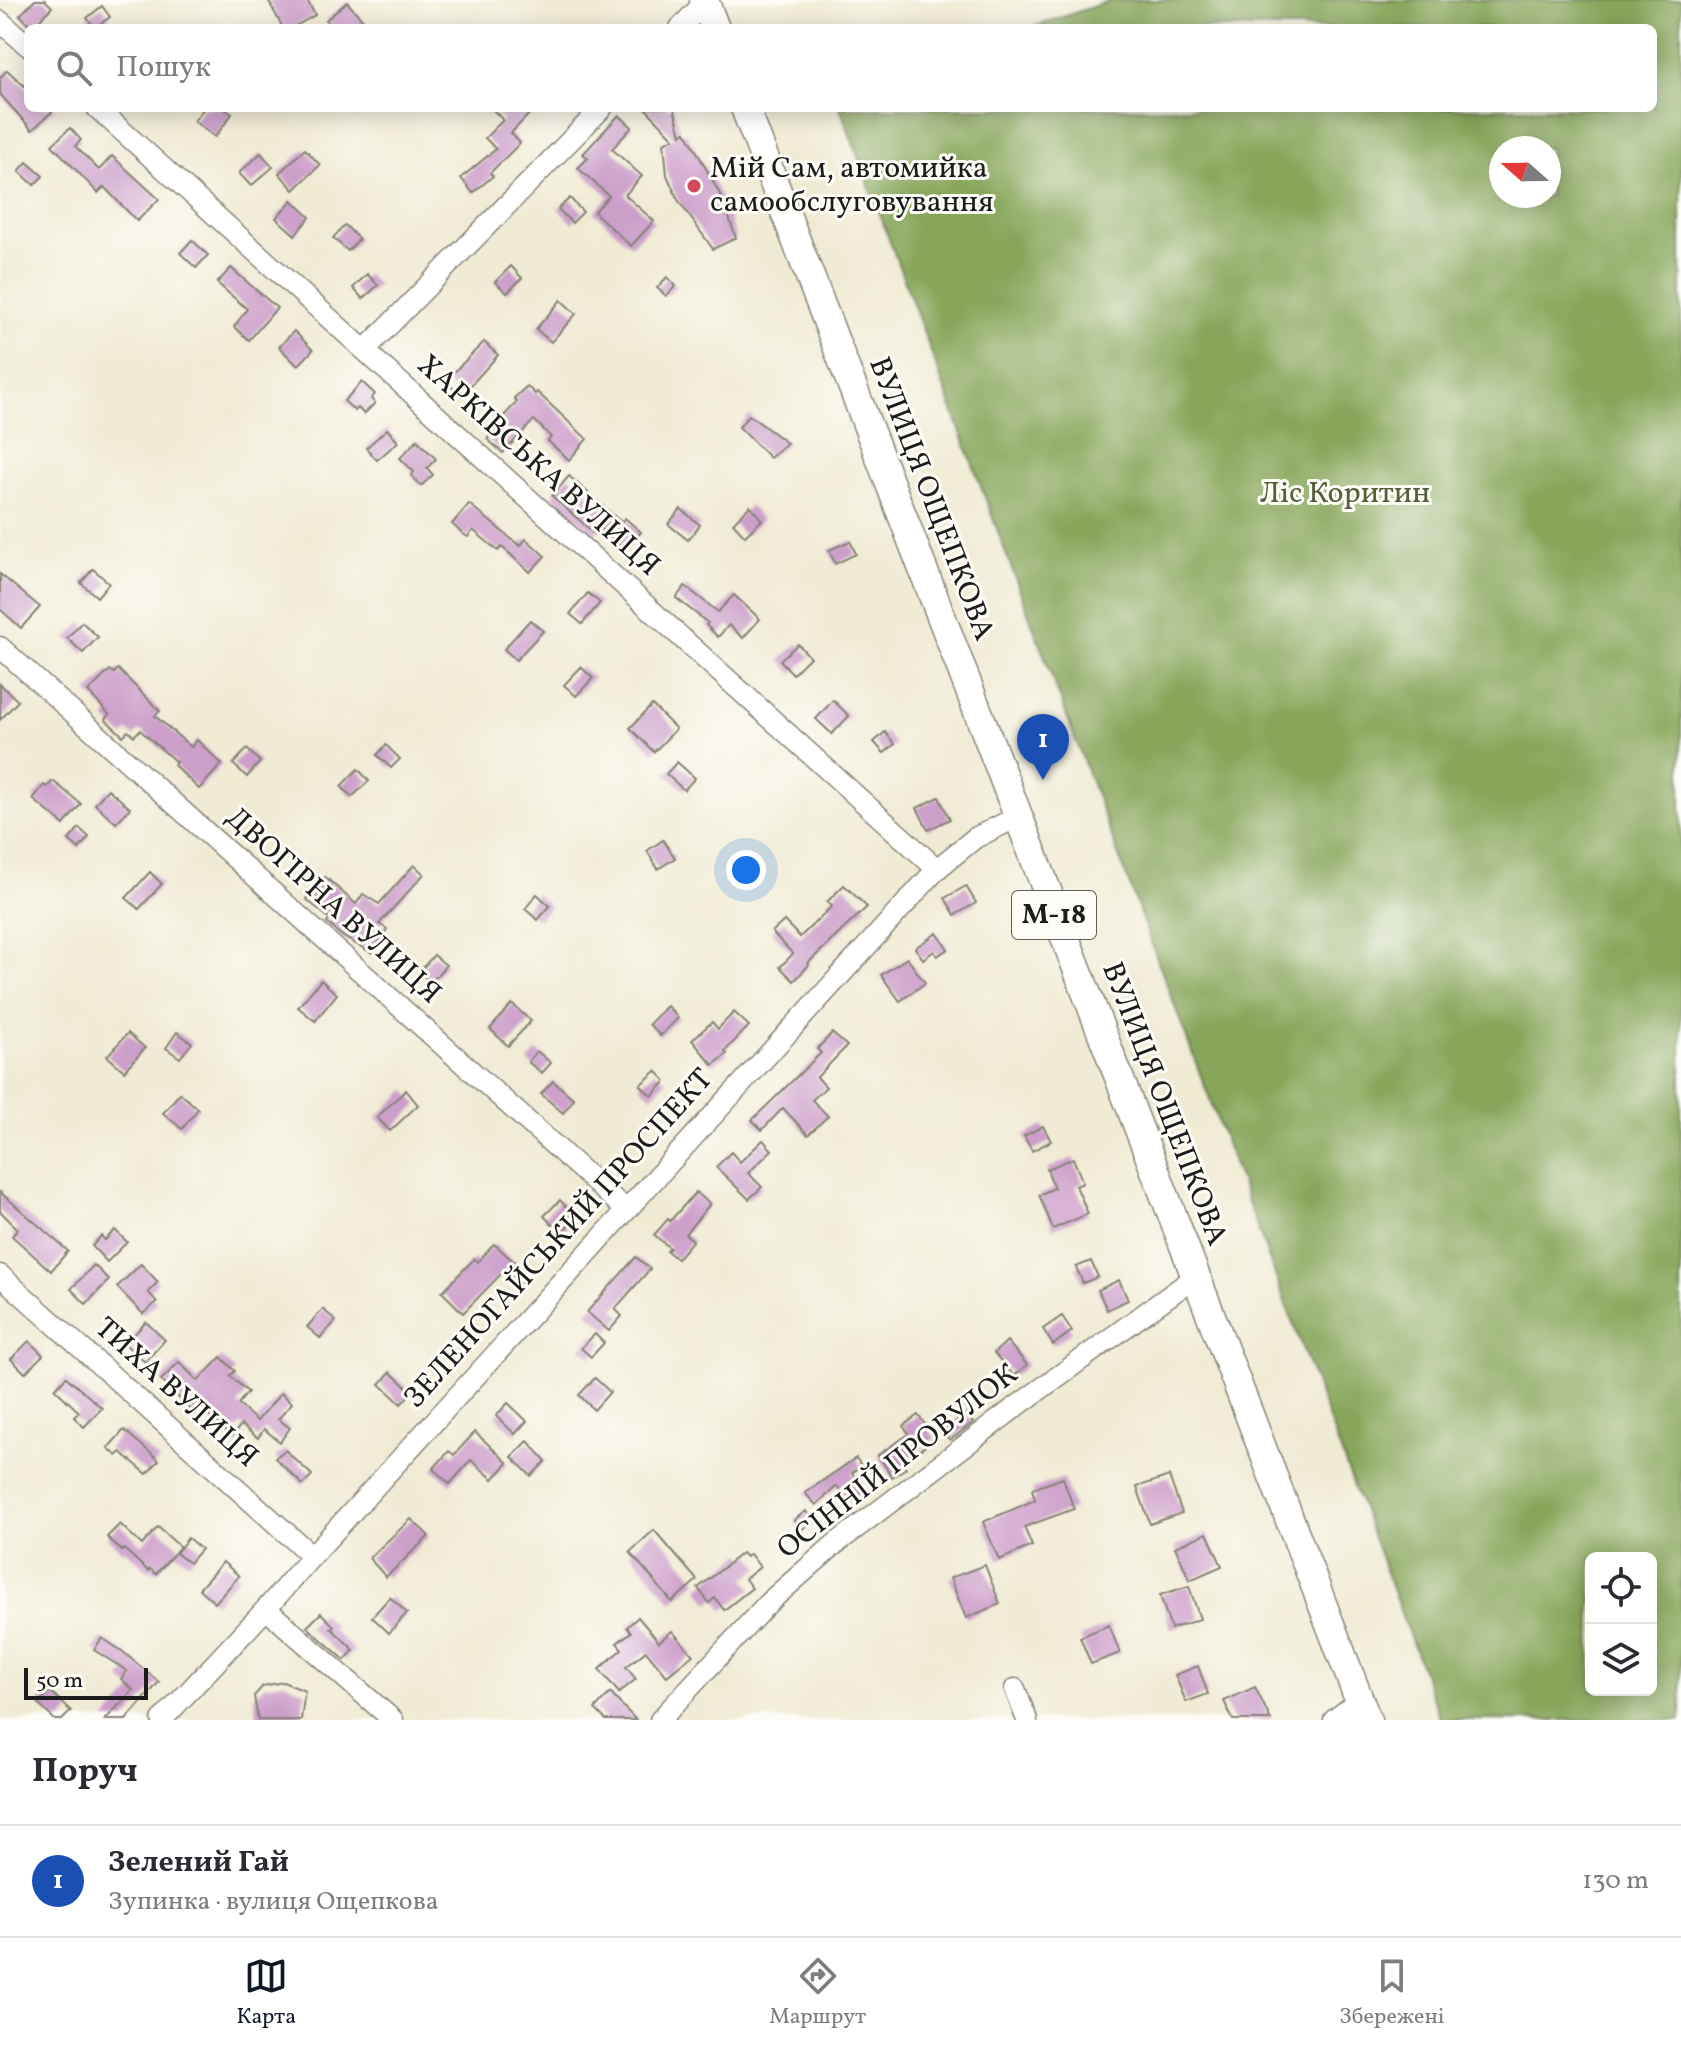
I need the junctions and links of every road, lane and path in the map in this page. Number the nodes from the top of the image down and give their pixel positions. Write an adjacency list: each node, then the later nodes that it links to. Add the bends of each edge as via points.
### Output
1 (708, 10): 3 (street)
2 (0, 21): 4 (street)
3 (686, 24)
4 (24, 42)
5 (101, 112): 8 (street, ХАРКІВСЬКА ВУЛИЦЯ)
6 (598, 112): 8 (street)
7 (747, 112): 10 (highway, ВУЛИЦЯ ОЩЕПКОВА / М-18)
8 (366, 349): 11 (street, ХАРКІВСЬКА ВУЛИЦЯ)
9 (0, 647): 12 (street, ДВОГІРНА ВУЛИЦЯ)
10 (1017, 817): 11 (street, ЗЕЛЕНОГАЙСЬКИЙ ПРОСПЕКТ, via 975,838); 14 (highway, ВУЛИЦЯ ОЩЕПКОВА / М-18)
11 (937, 869): 12 (street, ЗЕЛЕНОГАЙСЬКИЙ ПРОСПЕКТ)
12 (626, 1210): 15 (street, ЗЕЛЕНОГАЙСЬКИЙ ПРОСПЕКТ)
13 (0, 1275): 15 (street, ТИХА ВУЛИЦЯ)
14 (1195, 1277): 18 (highway, ВУЛИЦЯ ОЩЕПКОВА / М-18); 21 (street, ОСІННІЙ ПРОВУЛОК, via 834,1545 768,1603)
15 (312, 1556): 16 (street, ЗЕЛЕНОГАЙСЬКИЙ ПРОСПЕКТ)
16 (266, 1609): 19 (street, ЗЕЛЕНОГАЙСЬКИЙ ПРОСПЕКТ); 20 (street)
17 (1015, 1689): 22 (street)
18 (1363, 1710): 23 (street)
19 (162, 1720)
20 (393, 1720)
21 (660, 1720)
22 (1027, 1720)
23 (1334, 1720)

